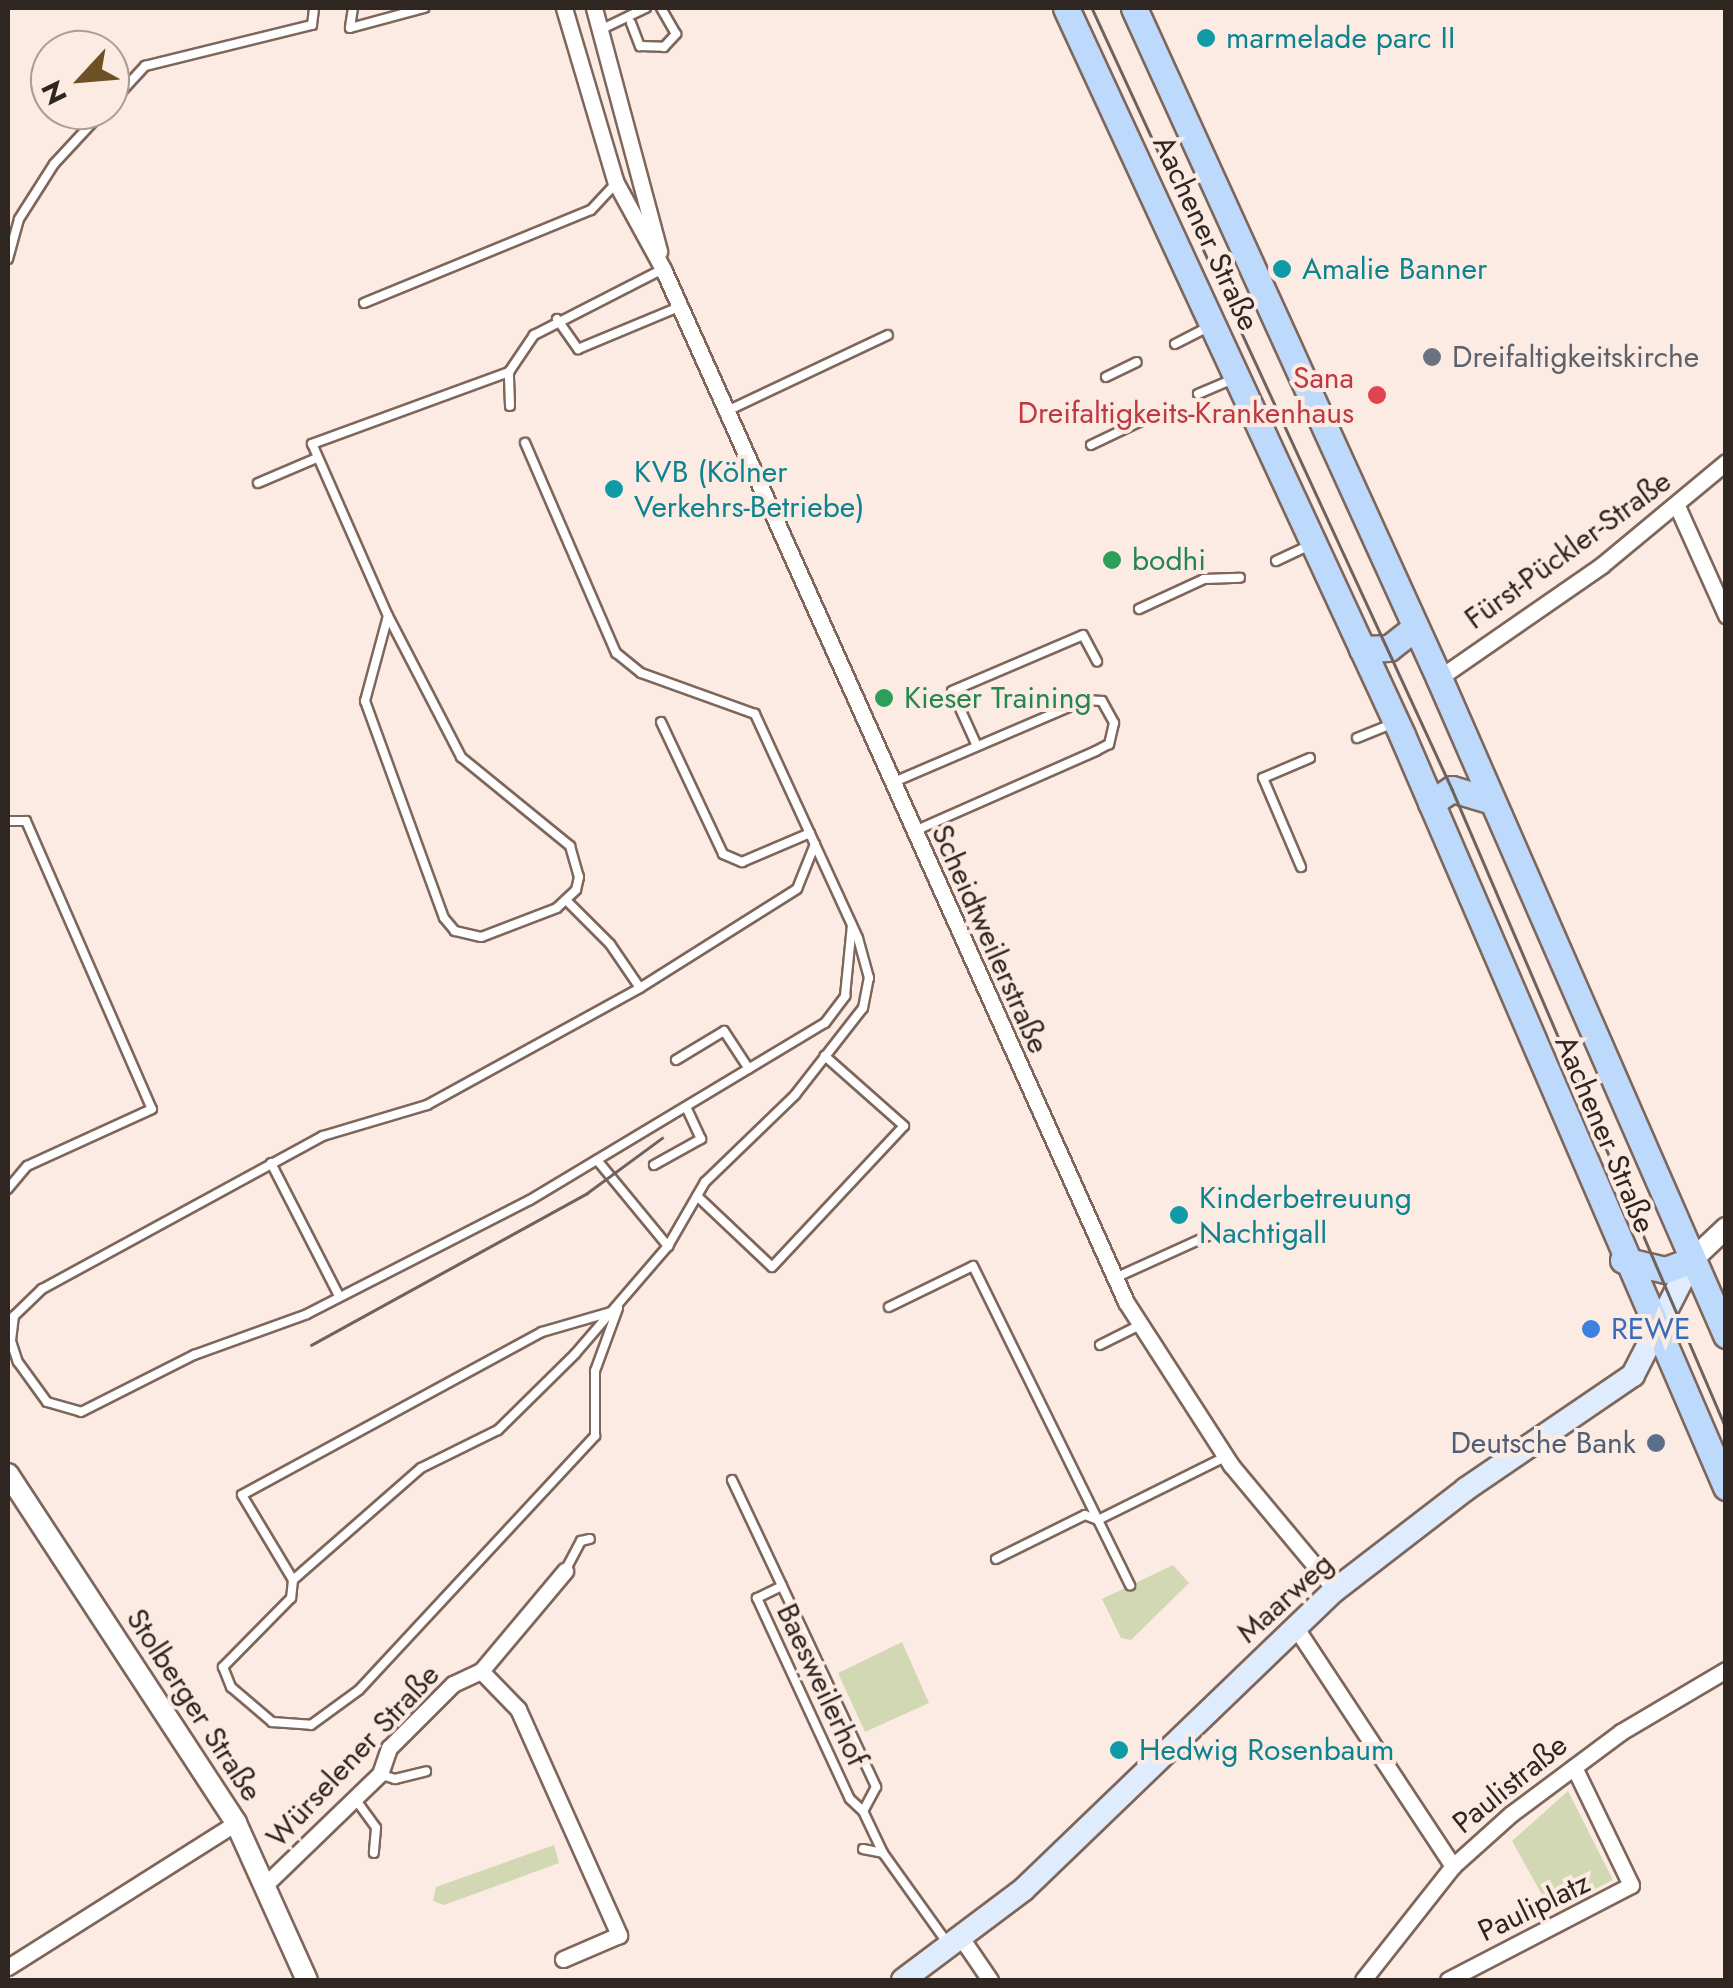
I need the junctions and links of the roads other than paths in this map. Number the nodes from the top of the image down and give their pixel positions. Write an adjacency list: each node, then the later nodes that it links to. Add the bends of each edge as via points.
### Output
1 (314, 8): 12 (lane, via 312,25 145,66)
2 (354, 8): 3 (lane, via 350,28)
3 (424, 8)
4 (564, 8): 14 (street, Scheidtweilerstraße)
5 (594, 8): 11 (street, Scheidtweilerstraße)
6 (646, 8): 11 (lane)
7 (661, 8): 10 (lane, via 676,34 664,47 640,46)
8 (1066, 8): 20 (main road, Aachener Straße)
9 (1134, 8): 43 (main road, Aachener Straße)
10 (631, 23)
11 (600, 30): 16 (street, Scheidtweilerstraße)
12 (130, 82)
13 (85, 130): 15 (lane, via 54,164 19,220)
14 (616, 183): 16 (street, Scheidtweilerstraße); 17 (lane, via 591,210)
15 (8, 259)
16 (663, 270): 18 (street, Scheidtweilerstraße); 19 (lane)
17 (364, 303)
18 (679, 307): 19 (lane, via 578,349); 29 (street, Scheidtweilerstraße)
19 (557, 319): 24 (lane, via 534,335)
20 (1212, 326): 22 (lane); 26 (main road, Aachener Straße)
21 (888, 334): 29 (lane)
22 (1175, 344)
23 (1138, 362): 25 (lane)
24 (509, 372): 28 (lane); 33 (lane, via 312,444)
25 (1106, 377)
26 (1236, 377): 27 (lane); 37 (main road, Aachener Straße)
27 (1198, 394)
28 (510, 406)
29 (725, 412): 52 (street, Scheidtweilerstraße)
30 (1156, 414): 32 (lane)
31 (525, 443): 57 (lane, via 616,652 641,674 755,714)
32 (1091, 444)
33 (317, 458): 35 (lane); 42 (lane)
34 (1726, 462): 36 (street, Fürst-Pückler-Straße)
35 (258, 483)
36 (1678, 506): 41 (street); 46 (street, Fürst-Pückler-Straße)
37 (1312, 544): 38 (lane); 44 (main road, Aachener Straße)
38 (1276, 561)
39 (1240, 578): 40 (lane, via 1204,579)
40 (1139, 609)
41 (1726, 615)
42 (388, 616): 60 (lane, via 461,757 570,846 579,877); 60 (lane, via 365,700 444,918 455,931 481,937)
43 (1415, 628): 44 (main road, via 1389,648); 46 (main road, Aachener Straße)
44 (1362, 649): 48 (main road, Aachener Straße)
45 (1096, 662): 50 (lane, via 1084,635 952,692)
46 (1439, 678): 53 (main road, Aachener Straße)
47 (661, 722): 57 (lane, via 723,854 742,862)
48 (1396, 722): 49 (lane); 54 (main road, Aachener Straße)
49 (1357, 738)
50 (977, 746): 52 (lane); 56 (lane, via 1084,700 1102,701 1114,724 1109,744 1096,751)
51 (1310, 758): 59 (lane, via 1263,778)
52 (890, 784): 56 (street, Scheidtweilerstraße)
53 (1492, 801): 54 (main road, via 1452,789); 76 (main road, Aachener Straße)
54 (1432, 804): 75 (main road, Aachener Straße)
55 (8, 821): 70 (lane, via 26,821 152,1109 27,1166)
56 (912, 832): 77 (street, Scheidtweilerstraße)
57 (810, 833): 58 (lane)
58 (815, 844): 61 (lane); 62 (lane, via 797,889)
59 (1301, 867)
60 (567, 901): 62 (lane, via 610,944)
61 (852, 925): 63 (lane, via 868,978 863,1008); 65 (lane, via 845,996 825,1024)
62 (640, 988): 68 (lane, via 428,1105 323,1136)
63 (826, 1056): 71 (lane); 71 (lane, via 904,1126 772,1267)
64 (676, 1060): 65 (lane, via 724,1031)
65 (749, 1069): 66 (lane)
66 (686, 1108): 67 (lane); 69 (lane, via 702,1139)
67 (597, 1160): 74 (lane); 78 (lane)
68 (271, 1164): 78 (lane); 78 (lane, via 26,1300 11,1328 18,1362 47,1402 81,1412 194,1355 270,1330)
69 (654, 1165)
70 (8, 1189)
71 (697, 1196): 74 (lane)
72 (1726, 1228): 76 (street)
73 (1212, 1234): 77 (lane)
74 (668, 1246): 79 (lane)
75 (1623, 1260): 76 (main road, via 1665,1270); 83 (main road, Aachener Straße)
76 (1692, 1260): 83 (main road, Maarweg); 84 (main road, Aachener Straße)
77 (1115, 1278): 82 (street, Scheidtweilerstraße)
78 (339, 1296)
79 (620, 1302): 81 (lane); 94 (lane, via 595,1371 595,1436 359,1690 311,1725 272,1722 231,1688 223,1666 291,1598)
80 (889, 1307): 90 (lane, via 972,1266)
81 (611, 1312): 94 (lane, via 498,1430 421,1468); 94 (lane, via 542,1332 242,1496)
82 (1140, 1325): 85 (lane); 86 (street, Scheidtweilerstraße)
83 (1655, 1334): 89 (main road, Aachener Straße); 97 (main road, Maarweg, via 1633,1375 1466,1489)
84 (1726, 1335)
85 (1100, 1345)
86 (1226, 1457): 90 (lane); 97 (street, Scheidtweilerstraße)
87 (8, 1474): 106 (street, Stolberger Straße)
88 (732, 1480): 96 (lane, Baesweilerhof)
89 (1726, 1487)
90 (1098, 1520): 92 (lane, via 1084,1515); 95 (lane)
91 (590, 1539): 93 (lane, via 573,1552)
92 (996, 1559)
93 (566, 1571): 100 (street, Würselener Straße)
94 (294, 1580)
95 (1130, 1585)
96 (782, 1586): 105 (lane, Baesweilerhof, via 876,1787); 105 (lane, Baesweilerhof, via 757,1598 850,1799)
97 (1335, 1590): 98 (main road, Maarweg)
98 (1294, 1626): 110 (street); 112 (main road, Maarweg, via 1024,1889)
99 (1726, 1670): 101 (street, Paulistraße)
100 (481, 1672): 103 (street, Würselener Straße, via 452,1684 390,1748); 113 (street, Würselener Straße, via 518,1709 619,1935)
101 (1574, 1766): 110 (street, Paulistraße); 119 (street, Pauliplatz, via 1631,1885)
102 (426, 1771): 103 (lane, via 396,1779)
103 (380, 1774): 104 (street, Würselener Straße)
104 (355, 1800): 109 (lane, via 376,1828); 111 (street, Würselener Straße)
105 (863, 1811): 108 (lane, Baesweilerhof)
106 (236, 1824): 111 (street, Stolberger Straße); 114 (street)
107 (863, 1849): 108 (lane)
108 (882, 1853): 112 (lane, Baesweilerhof)
109 (374, 1854)
110 (1453, 1866): 118 (street, Paulistraße)
111 (268, 1882): 115 (street, Stolberger Straße)
112 (956, 1944): 116 (main road, Maarweg); 117 (street)
113 (563, 1959)
114 (8, 1966)
115 (307, 1980)
116 (903, 1980)
117 (990, 1980)
118 (1363, 1980)
119 (1448, 1980)

